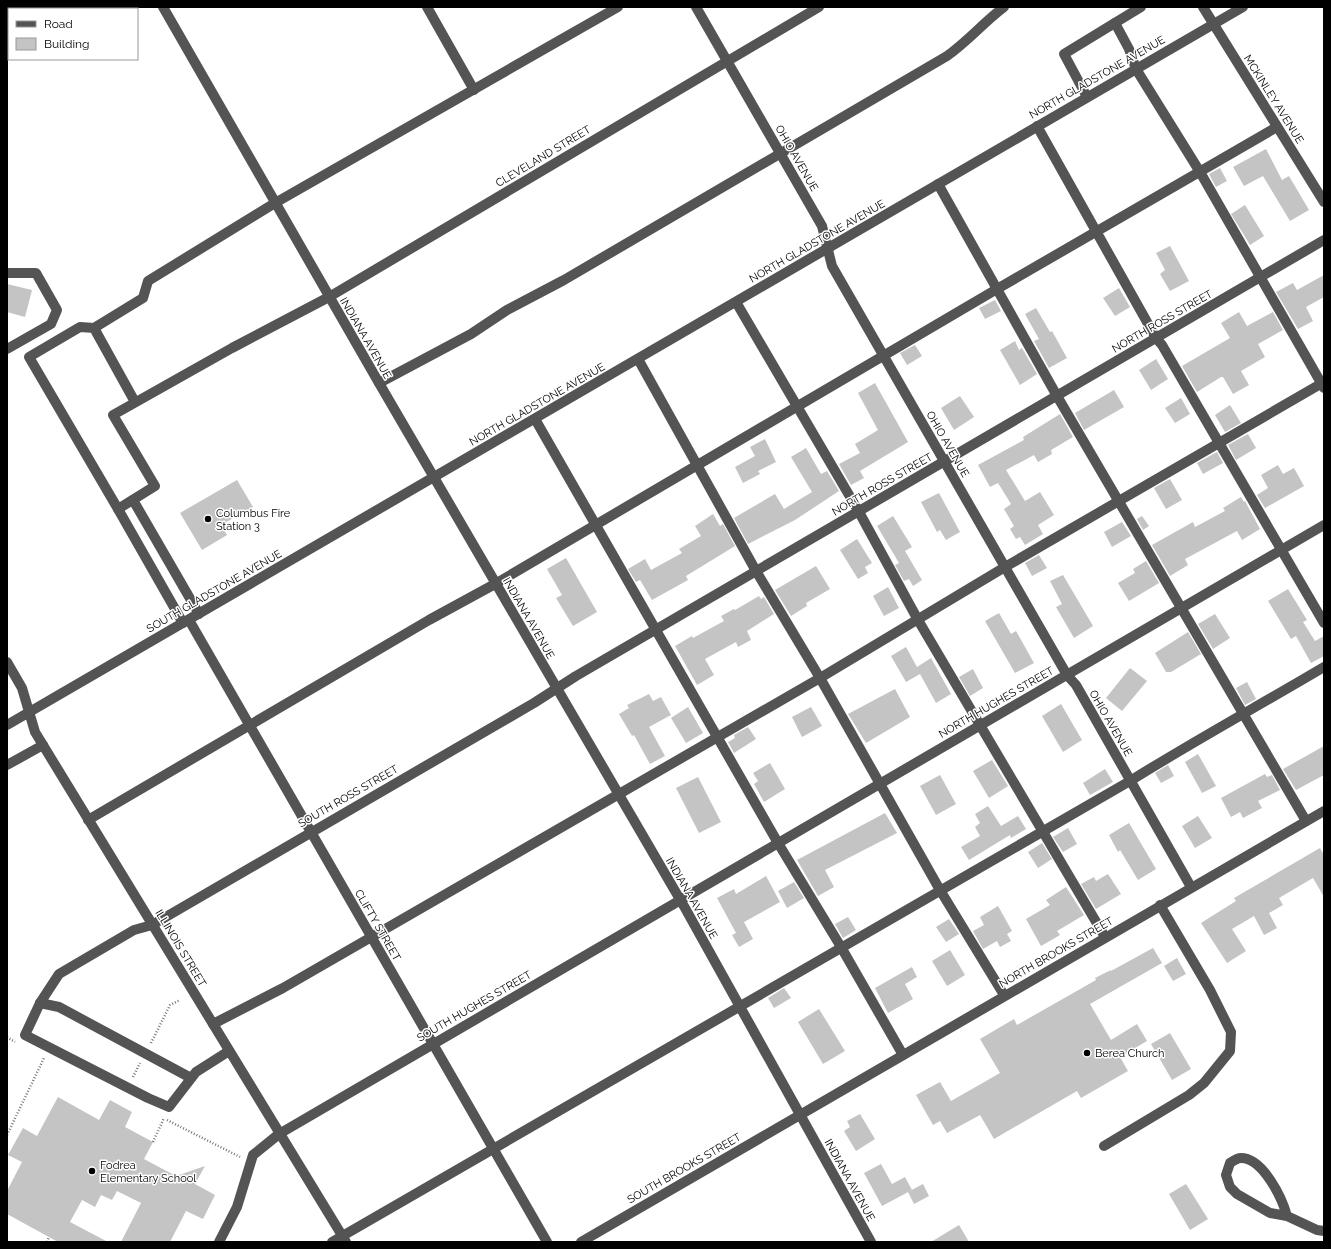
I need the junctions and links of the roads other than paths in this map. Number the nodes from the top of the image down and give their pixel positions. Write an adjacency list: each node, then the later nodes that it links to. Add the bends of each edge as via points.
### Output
1 (163, 7): 22 (street, INDIANA AVENUE)
2 (426, 7): 14 (street)
3 (618, 7): 14 (street)
4 (696, 7): 12 (street, OHIO AVENUE)
5 (819, 7): 12 (street, CLEVELAND STREET)
6 (1004, 7): 18 (street, via 948,56)
7 (1141, 7): 10 (street)
8 (1203, 7): 11 (street, MCKINLEY AVENUE)
9 (1243, 7): 11 (street, NORTH GLADSTONE AVENUE)
10 (1115, 23): 13 (street); 15 (street, via 1064,54)
11 (1213, 24): 13 (street, NORTH GLADSTONE AVENUE); 17 (street, MCKINLEY AVENUE)
12 (727, 61): 18 (street, OHIO AVENUE); 29 (street, CLEVELAND STREET)
13 (1136, 69): 15 (street, NORTH GLADSTONE AVENUE); 19 (street)
14 (474, 90): 22 (street)
15 (1087, 97): 16 (street, NORTH GLADSTONE AVENUE)
16 (1038, 126): 20 (street, NORTH GLADSTONE AVENUE); 23 (street)
17 (1277, 127): 19 (street); 21 (street, MCKINLEY AVENUE)
18 (780, 153): 25 (street, OHIO AVENUE, via 822,226); 36 (street, via 564,280 507,310 471,334)
19 (1200, 172): 23 (street); 27 (street)
20 (938, 184): 25 (street, NORTH GLADSTONE AVENUE); 28 (street)
21 (1324, 202)
22 (275, 204): 29 (street, INDIANA AVENUE); 31 (street, via 148,282 143,298)
23 (1095, 232): 28 (street); 32 (street)
24 (1324, 240): 27 (street, NORTH ROSS STREET)
25 (828, 249): 30 (street, NORTH GLADSTONE AVENUE); 34 (street, OHIO AVENUE, via 832,266)
26 (7, 273): 33 (street, via 36,273 57,310 51,324)
27 (1260, 277): 32 (street, NORTH ROSS STREET); 37 (street)
28 (997, 289): 34 (street); 38 (street)
29 (329, 297): 36 (street, INDIANA AVENUE); 39 (street, CLEVELAND STREET)
30 (736, 302): 35 (street, NORTH GLADSTONE AVENUE); 40 (street)
31 (94, 328): 39 (street); 48 (street, CLIFTY STREET, via 80,327 29,357)
32 (1156, 338): 38 (street, NORTH ROSS STREET); 42 (street)
33 (7, 350)
34 (884, 356): 40 (street); 43 (street, OHIO AVENUE)
35 (638, 359): 41 (street, NORTH GLADSTONE AVENUE); 44 (street)
36 (379, 383): 45 (street, INDIANA AVENUE)
37 (1323, 384): 42 (street)
38 (1057, 396): 43 (street, NORTH ROSS STREET); 47 (street)
39 (135, 402): 46 (street, CLEVELAND STREET, via 113,415 155,486)
40 (797, 406): 44 (street); 49 (street)
41 (535, 419): 45 (street, NORTH GLADSTONE AVENUE); 50 (street)
42 (1219, 442): 47 (street); 52 (street)
43 (945, 462): 49 (street, NORTH ROSS STREET); 53 (street, OHIO AVENUE)
44 (697, 466): 50 (street); 54 (street)
45 (434, 478): 55 (street, INDIANA AVENUE); 57 (street, SOUTH GLADSTONE AVENUE)
46 (133, 500): 48 (street); 57 (street)
47 (1119, 502): 53 (street); 56 (street)
48 (118, 509): 59 (street, CLIFTY STREET)
49 (859, 512): 54 (street, NORTH ROSS STREET); 58 (street)
50 (595, 525): 55 (street); 61 (street)
51 (1324, 525): 52 (street, NORTH HUGHES STREET)
52 (1281, 550): 56 (street, NORTH HUGHES STREET); 60 (street)
53 (1005, 567): 58 (street); 64 (street, OHIO AVENUE)
54 (756, 571): 61 (street, NORTH ROSS STREET); 65 (street)
55 (495, 584): 66 (street, INDIANA AVENUE); 70 (street)
56 (1181, 608): 64 (street, NORTH HUGHES STREET); 68 (street)
57 (199, 614): 59 (street, SOUTH GLADSTONE AVENUE)
58 (918, 620): 65 (street); 71 (street)
59 (186, 621): 67 (street, SOUTH GLADSTONE AVENUE); 70 (street, CLIFTY STREET)
60 (1324, 623)
61 (655, 630): 66 (street, NORTH ROSS STREET); 72 (street)
62 (7, 662): 67 (street, ILLINOIS STREET, via 22,688)
63 (1324, 667): 68 (street)
64 (1067, 675): 71 (street, NORTH HUGHES STREET); 75 (street, OHIO AVENUE, via 1076,685)
65 (820, 678): 72 (street); 76 (street)
66 (555, 688): 77 (street, INDIANA AVENUE); 82 (street, SOUTH ROSS STREET, via 534,703)
67 (29, 712): 69 (street, SOUTH GLADSTONE AVENUE); 73 (street, ILLINOIS STREET)
68 (1243, 716): 75 (street, via 1192,742); 80 (street)
69 (7, 725)
70 (250, 725): 79 (street); 82 (street, CLIFTY STREET)
71 (980, 726): 76 (street, NORTH HUGHES STREET); 81 (street)
72 (718, 736): 77 (street); 83 (street)
73 (42, 745): 74 (street); 79 (street, ILLINOIS STREET)
74 (7, 766)
75 (1130, 781): 81 (street); 84 (street, OHIO AVENUE)
76 (880, 784): 83 (street, NORTH HUGHES STREET); 85 (street)
77 (618, 794): 86 (street, INDIANA AVENUE); 89 (street)
78 (1324, 811): 80 (street, NORTH BROOKS STREET)
79 (88, 820): 88 (street, ILLINOIS STREET)
80 (1306, 821): 84 (street, NORTH BROOKS STREET)
81 (1043, 830): 85 (street); 90 (street)
82 (311, 831): 88 (street, SOUTH ROSS STREET); 89 (street, CLIFTY STREET)
83 (778, 843): 86 (street, NORTH HUGHES STREET); 91 (street)
84 (1191, 887): 87 (street, NORTH BROOKS STREET)
85 (940, 890): 91 (street); 92 (street)
86 (680, 900): 94 (street, INDIANA AVENUE); 96 (street, SOUTH HUGHES STREET)
87 (1160, 905): 90 (street, NORTH BROOKS STREET); 102 (street, via 1210,990 1231,1032 1230,1050 1204,1083 1189,1095)
88 (152, 925): 93 (street, SOUTH ROSS STREET, via 134,930 59,974); 95 (street, ILLINOIS STREET)
89 (372, 937): 95 (street, via 283,988); 96 (street, CLIFTY STREET)
90 (1105, 937): 92 (street, NORTH BROOKS STREET)
91 (842, 947): 94 (street); 98 (street)
92 (1004, 995): 98 (street, NORTH BROOKS STREET)
93 (40, 1002): 99 (street, via 59,1007); 99 (street, SOUTH ROSS STREET, via 25,1035 148,1098 169,1107)
94 (741, 1007): 100 (street, INDIANA AVENUE); 103 (street)
95 (213, 1024): 97 (street, ILLINOIS STREET)
96 (433, 1044): 101 (street, SOUTH HUGHES STREET); 103 (street, CLIFTY STREET)
97 (229, 1051): 99 (street, via 196,1072); 101 (street, ILLINOIS STREET)
98 (903, 1054): 100 (street, NORTH BROOKS STREET)
99 (192, 1078)
100 (800, 1114): 110 (street, SOUTH BROOKS STREET); 111 (street, INDIANA AVENUE)
101 (279, 1134): 106 (street, ILLINOIS STREET); 107 (street, SOUTH HUGHES STREET, via 253,1155 237,1206)
102 (1104, 1146)
103 (493, 1149): 106 (street); 109 (street, CLIFTY STREET)
104 (1287, 1216): 104 (street, via 1270,1213 1237,1194 1230,1187 1226,1175 1230,1163 1239,1158 1249,1159 1264,1172 1283,1201); 105 (street)
105 (1324, 1231)
106 (344, 1239): 108 (street)
107 (219, 1242)
108 (332, 1242)
109 (547, 1242)
110 (580, 1242)
111 (871, 1242)

